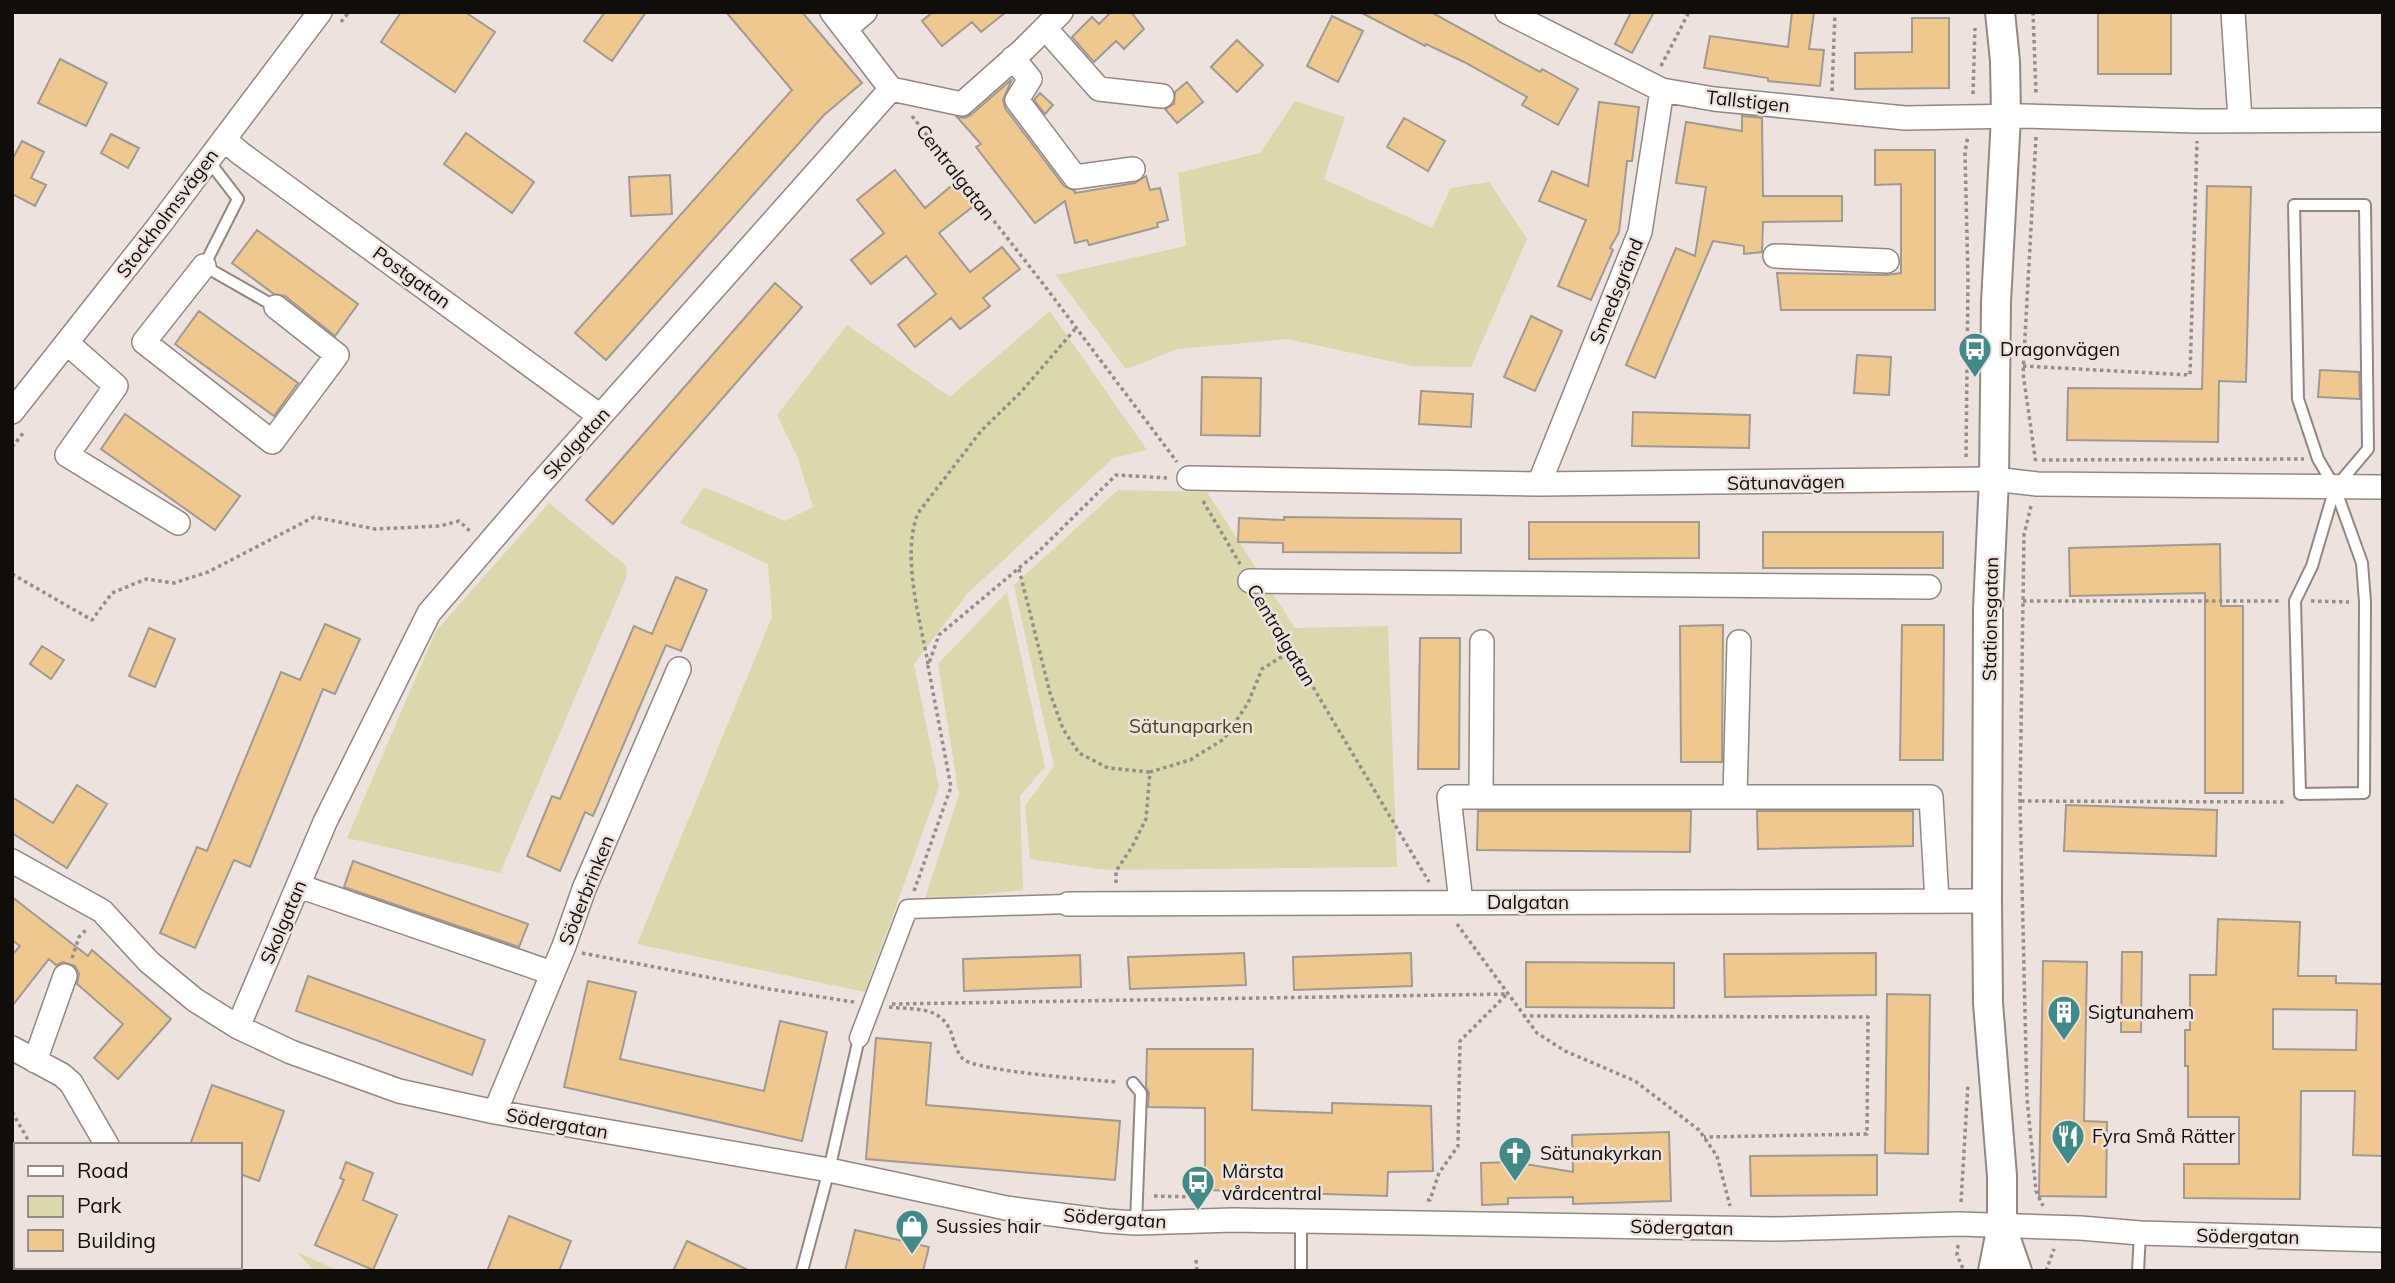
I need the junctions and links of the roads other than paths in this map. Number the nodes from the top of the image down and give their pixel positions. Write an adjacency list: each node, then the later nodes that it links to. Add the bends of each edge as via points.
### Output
1 (320, 12): 15 (street, Stockholmsvägen)
2 (865, 12): 7 (street)
3 (1507, 12): 9 (street, Tallstigen)
4 (2000, 12): 12 (street, Stationsgatan)
5 (2233, 12): 13 (street)
6 (1053, 20): 8 (street); 11 (street, via 1099,89)
7 (838, 21): 10 (street)
8 (1013, 58): 10 (street, via 962,104); 17 (street, via 1030,79 1017,100 1075,177)
9 (1657, 87): 12 (street, Tallstigen, via 1714,99 1905,118); 27 (street, Smedsgränd, via 1640,232)
10 (891, 89): 24 (street, Skolgatan)
11 (1162, 96)
12 (2006, 117): 13 (street); 26 (street, Stationsgatan, via 1996,302)
13 (2240, 120): 14 (street)
14 (2383, 120)
15 (224, 139): 16 (street, Stockholmsvägen); 24 (street, Postgatan)
16 (208, 160): 20 (lane, via 238,198); 22 (street, Stockholmsvägen)
17 (1133, 169)
18 (1775, 256): 19 (street)
19 (1887, 261)
20 (204, 266): 21 (lane); 21 (street, via 144,342 272,442 337,355)
21 (276, 307)
22 (67, 343): 23 (street, Stockholmsvägen); 30 (street, via 116,386 67,455)
23 (12, 412)
24 (600, 416): 39 (street, Skolgatan, via 429,613 325,822)
25 (1189, 478): 27 (street, Sätunavägen)
26 (1994, 479): 27 (street, Sätunavägen); 29 (street, Sätunavägen, via 2037,484); 41 (street, Stationsgatan, via 1988,609)
27 (1539, 484)
28 (2383, 487): 29 (street, Sätunavägen)
29 (2335, 488): 29 (lane, via 2368,449 2365,205 2294,205 2298,400 2318,459); 29 (lane, via 2362,563 2364,793 2300,794 2295,601 2312,566)
30 (178, 523)
31 (1250, 581): 32 (street)
32 (1929, 587)
33 (1482, 642): 36 (street)
34 (1739, 642): 37 (street)
35 (680, 669): 44 (street, Söderbrinken)
36 (1481, 797): 37 (street); 42 (street, via 1449,797)
37 (1735, 797): 40 (street, via 1931,797)
38 (12, 861): 46 (street, Södergatan, via 102,911 149,962 195,1000)
39 (299, 886): 44 (street); 46 (street, Skolgatan)
40 (1937, 901): 41 (street, Dalgatan); 42 (street, Dalgatan)
41 (1987, 901): 56 (street, Stationsgatan)
42 (1451, 903): 43 (street, Dalgatan)
43 (1068, 904): 47 (street, via 908,909)
44 (552, 973): 51 (street, Söderbrinken)
45 (65, 976): 49 (street)
46 (238, 1027): 51 (street, Södergatan, via 291,1052 399,1091)
47 (859, 1038): 53 (lane)
48 (12, 1048): 49 (street)
49 (35, 1061): 52 (street, via 71,1083)
50 (1133, 1083): 55 (lane, via 1141,1093)
51 (495, 1112): 53 (street, Södergatan)
52 (106, 1143)
53 (829, 1170): 55 (street, Södergatan, via 1006,1208); 59 (lane)
54 (1301, 1221): 55 (street, Södergatan); 56 (street, Södergatan, via 1736,1228); 60 (lane)
55 (1136, 1223)
56 (2001, 1226): 57 (street, Södergatan); 61 (street, Stationsgatan); 62 (street, Stationsgatan)
57 (2140, 1233): 58 (street, Södergatan); 63 (lane)
58 (2383, 1240)
59 (802, 1271)
60 (1301, 1271)
61 (1993, 1271)
62 (2017, 1271)
63 (2138, 1271)

